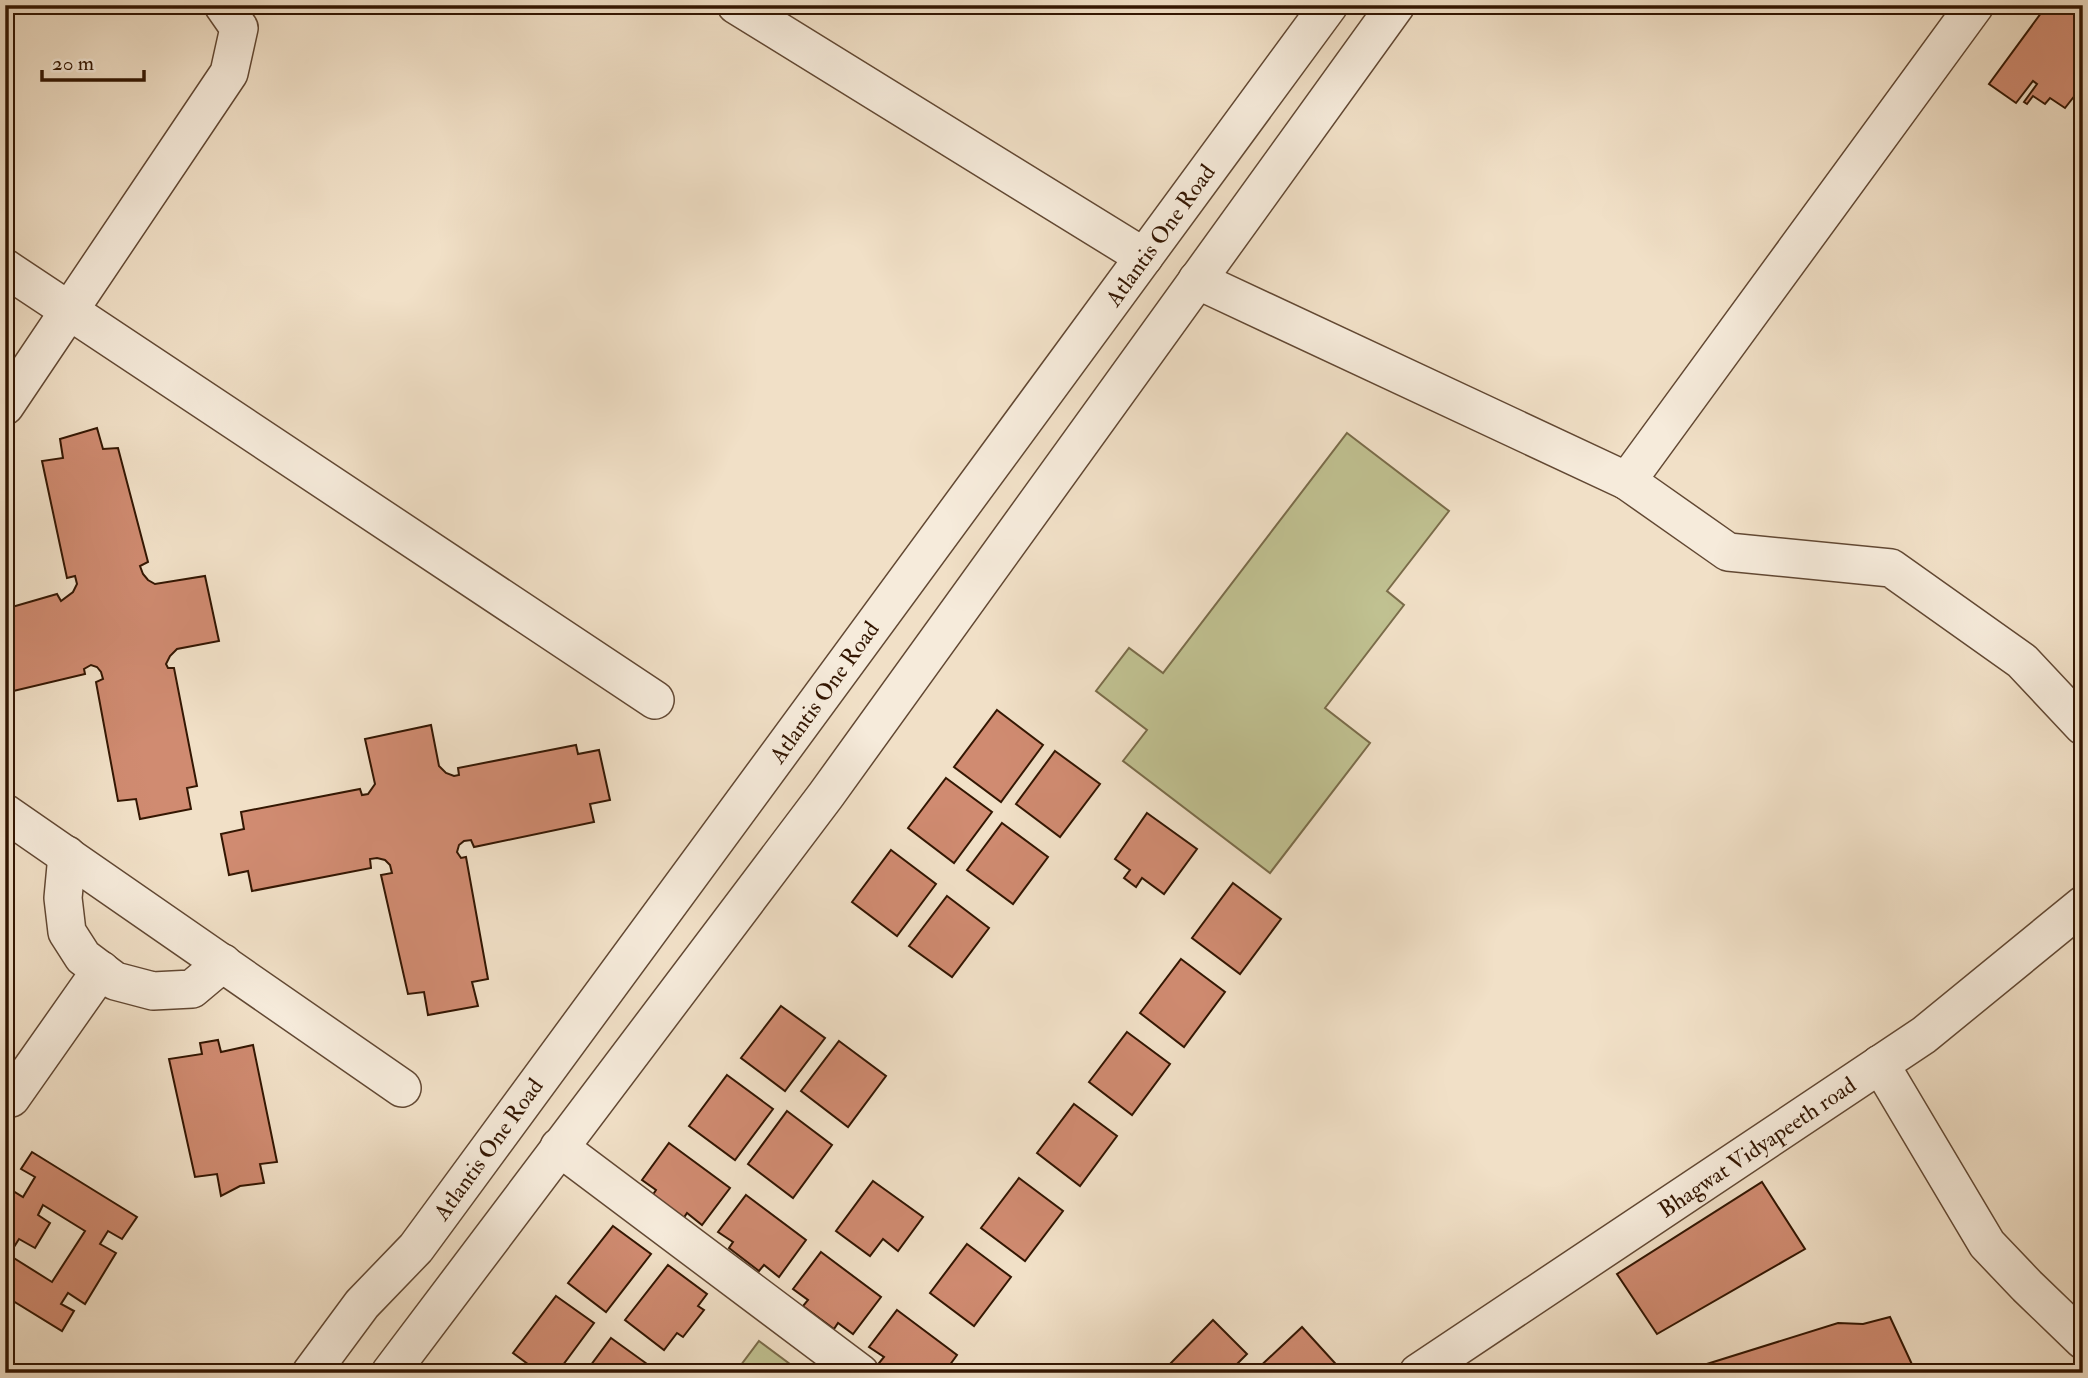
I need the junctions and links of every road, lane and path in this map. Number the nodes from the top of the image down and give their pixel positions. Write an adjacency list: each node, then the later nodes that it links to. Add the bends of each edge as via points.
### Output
1 (223, 5): 9 (street, via 239,28 229,73)
2 (736, 5): 6 (street)
3 (1329, 5): 6 (street, Atlantis One Road)
4 (1396, 5): 8 (street)
5 (1975, 5): 11 (street)
6 (1144, 257): 24 (street, Atlantis One Road, via 416,1248 362,1304)
7 (5, 268): 9 (street)
8 (1197, 280): 11 (street); 22 (street, via 826,795)
9 (69, 311): 10 (street); 12 (street)
10 (5, 407)
11 (1628, 481): 13 (street, via 1728,552 1891,568 2022,661)
12 (655, 700)
13 (2083, 726)
14 (5, 813): 15 (street)
15 (67, 855): 17 (street); 18 (street, via 62,898 67,932 83,957)
16 (2083, 905): 19 (street, Bhagwat Vidyapeeth road, via 1924,1035)
17 (223, 963): 18 (street, via 192,989 153,991 115,981); 20 (street)
18 (101, 970): 21 (street)
19 (1880, 1064): 23 (street, via 1987,1244); 27 (street, Bhagwat Vidyapeeth road)
20 (402, 1088)
21 (11, 1098)
22 (559, 1147): 25 (street); 26 (street)
23 (2083, 1340)
24 (311, 1373)
25 (390, 1373)
26 (860, 1373)
27 (1418, 1373)

